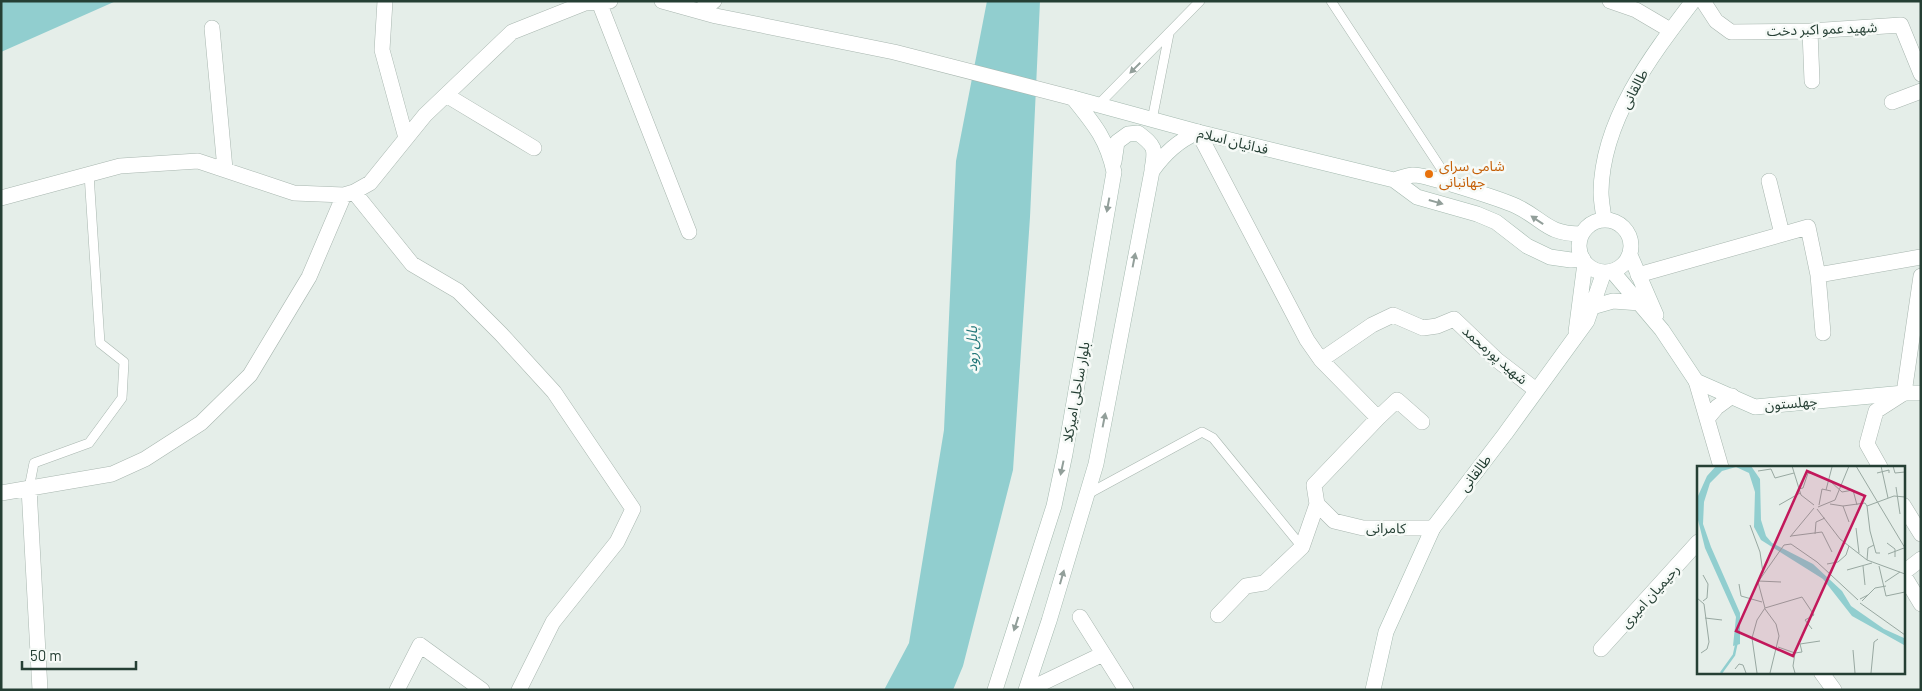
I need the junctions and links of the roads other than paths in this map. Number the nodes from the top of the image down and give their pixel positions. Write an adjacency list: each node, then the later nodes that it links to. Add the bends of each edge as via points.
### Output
1 (385, 1): 24 (street, via 382,50)
2 (662, 1): 10 (street, فدائیان اسلام)
3 (714, 1): 10 (street)
4 (1200, 1): 14 (lane)
5 (1331, 1): 32 (lane)
6 (1610, 1): 12 (street, via 1636,10)
7 (1693, 1): 12 (street, طالقانی)
8 (1703, 1): 13 (street, شهید عمو اکبر دخت, via 1716,21 1731,32)
9 (604, 2): 18 (street, via 585,3 512,32); 36 (street)
10 (698, 11): 19 (street, فدائیان اسلام, via 894,52)
11 (212, 28): 26 (street)
12 (1670, 30): 35 (street, طالقانی, via 1654,52 1619,116 1605,160 1601,192)
13 (1810, 31): 15 (street, شهید عمو اکبر دخت, via 1901,25); 16 (street)
14 (1170, 34): 21 (lane, one-way to 21); 22 (lane)
15 (1921, 74)
16 (1812, 81)
17 (1921, 91): 20 (street)
18 (446, 95): 24 (street); 25 (street)
19 (1073, 98): 21 (street, فدائیان اسلام); 28 (street, بلوار ساحلی امیرکلا, via 1096,126 1110,153)
20 (1892, 102)
21 (1097, 106): 22 (street, فدائیان اسلام)
22 (1152, 120): 23 (street, فدائیان اسلام)
23 (1198, 132): 27 (street, via 1170,148); 30 (street, فدائیان اسلام); 51 (street, via 1307,340)
24 (406, 138): 33 (street, via 370,183)
25 (534, 148)
26 (225, 169): 29 (street, via 198,161 120,166); 33 (street, via 294,193)
27 (1152, 171): 28 (street, via 1155,156 1152,144 1138,133 1128,134 1117,142); 64 (street, one-way to 27, via 1096,464)
28 (1114, 172): 85 (street, بلوار ساحلی امیرکلا, one-way to 85, via 1066,454 1054,506)
29 (88, 174): 34 (street); 62 (lane, via 100,343 124,362 122,398 89,443 34,463)
30 (1394, 180): 32 (street, فدائیان اسلام, via 1414,175); 41 (street, فدائیان اسلام, one-way to 41, via 1417,197 1496,222 1527,246 1550,257)
31 (1768, 181): 38 (street)
32 (1452, 185): 37 (street, فدائیان اسلام, one-way to 32, via 1565,234 1551,229 1516,206)
33 (349, 194): 62 (street, via 309,277 250,375 200,423 145,459 112,474); 84 (street, via 412,264 458,291 554,392 633,509 617,542 553,622)
34 (1, 198)
35 (1604, 219): 37 (street, via 1591,223); 39 (street, via 1616,222 1626,230 1631,242)
36 (689, 232)
37 (1582, 234): 41 (street, via 1579,243)
38 (1782, 234): 43 (street); 44 (street, via 1808,228)
39 (1630, 255): 42 (street, via 1622,266); 43 (street)
40 (1921, 257): 44 (street)
41 (1584, 261): 42 (street, via 1594,269); 50 (street, طالقانی)
42 (1608, 271): 46 (street); 47 (street)
43 (1638, 275): 48 (street)
44 (1818, 275): 49 (street)
45 (1921, 276): 54 (street)
46 (1640, 303): 47 (street, via 1613,301); 48 (street)
47 (1592, 307): 50 (street)
48 (1662, 330): 52 (street)
49 (1823, 333)
50 (1575, 338): 53 (street, طالقانی)
51 (1321, 360): 53 (street, شهید پورمحمد, via 1393,315 1422,328 1454,320 1497,360); 57 (street)
52 (1696, 381): 56 (street, چهلستون); 58 (street)
53 (1536, 390): 67 (street, طالقانی)
54 (1904, 393): 55 (street, چهلستون); 56 (street, چهلستون, via 1755,407); 61 (street, via 1876,411 1867,444)
55 (1921, 394)
56 (1732, 396): 58 (street, via 1717,406)
57 (1378, 418): 59 (street, via 1397,400); 65 (street, via 1314,485)
58 (1707, 419): 60 (street)
59 (1422, 422)
60 (1721, 466)
61 (1879, 466)
62 (29, 488): 63 (street); 81 (street)
63 (1, 493)
64 (1086, 496): 70 (lane, via 1202,432 1213,438); 80 (street, one-way to 64)
65 (1317, 504): 67 (street, کامرانی, via 1334,521 1363,528); 70 (street)
66 (1904, 507): 68 (street)
67 (1433, 528): 87 (street, طالقانی, via 1386,632)
68 (1921, 534)
69 (1697, 543): 77 (street, رحیمیان امیری)
70 (1302, 547): 75 (street, via 1264,583 1246,586)
71 (1921, 559): 72 (street)
72 (1904, 572)
73 (1904, 575): 74 (street)
74 (1921, 604)
75 (1218, 615)
76 (1080, 617): 78 (street)
77 (1601, 649)
78 (1103, 654): 80 (street); 86 (street)
79 (1823, 674): 88 (street)
80 (1030, 688)
81 (40, 690)
82 (397, 690): 83 (street, via 420,645)
83 (482, 690)
84 (519, 690)
85 (995, 690)
86 (1126, 690)
87 (1373, 690)
88 (1834, 690)

